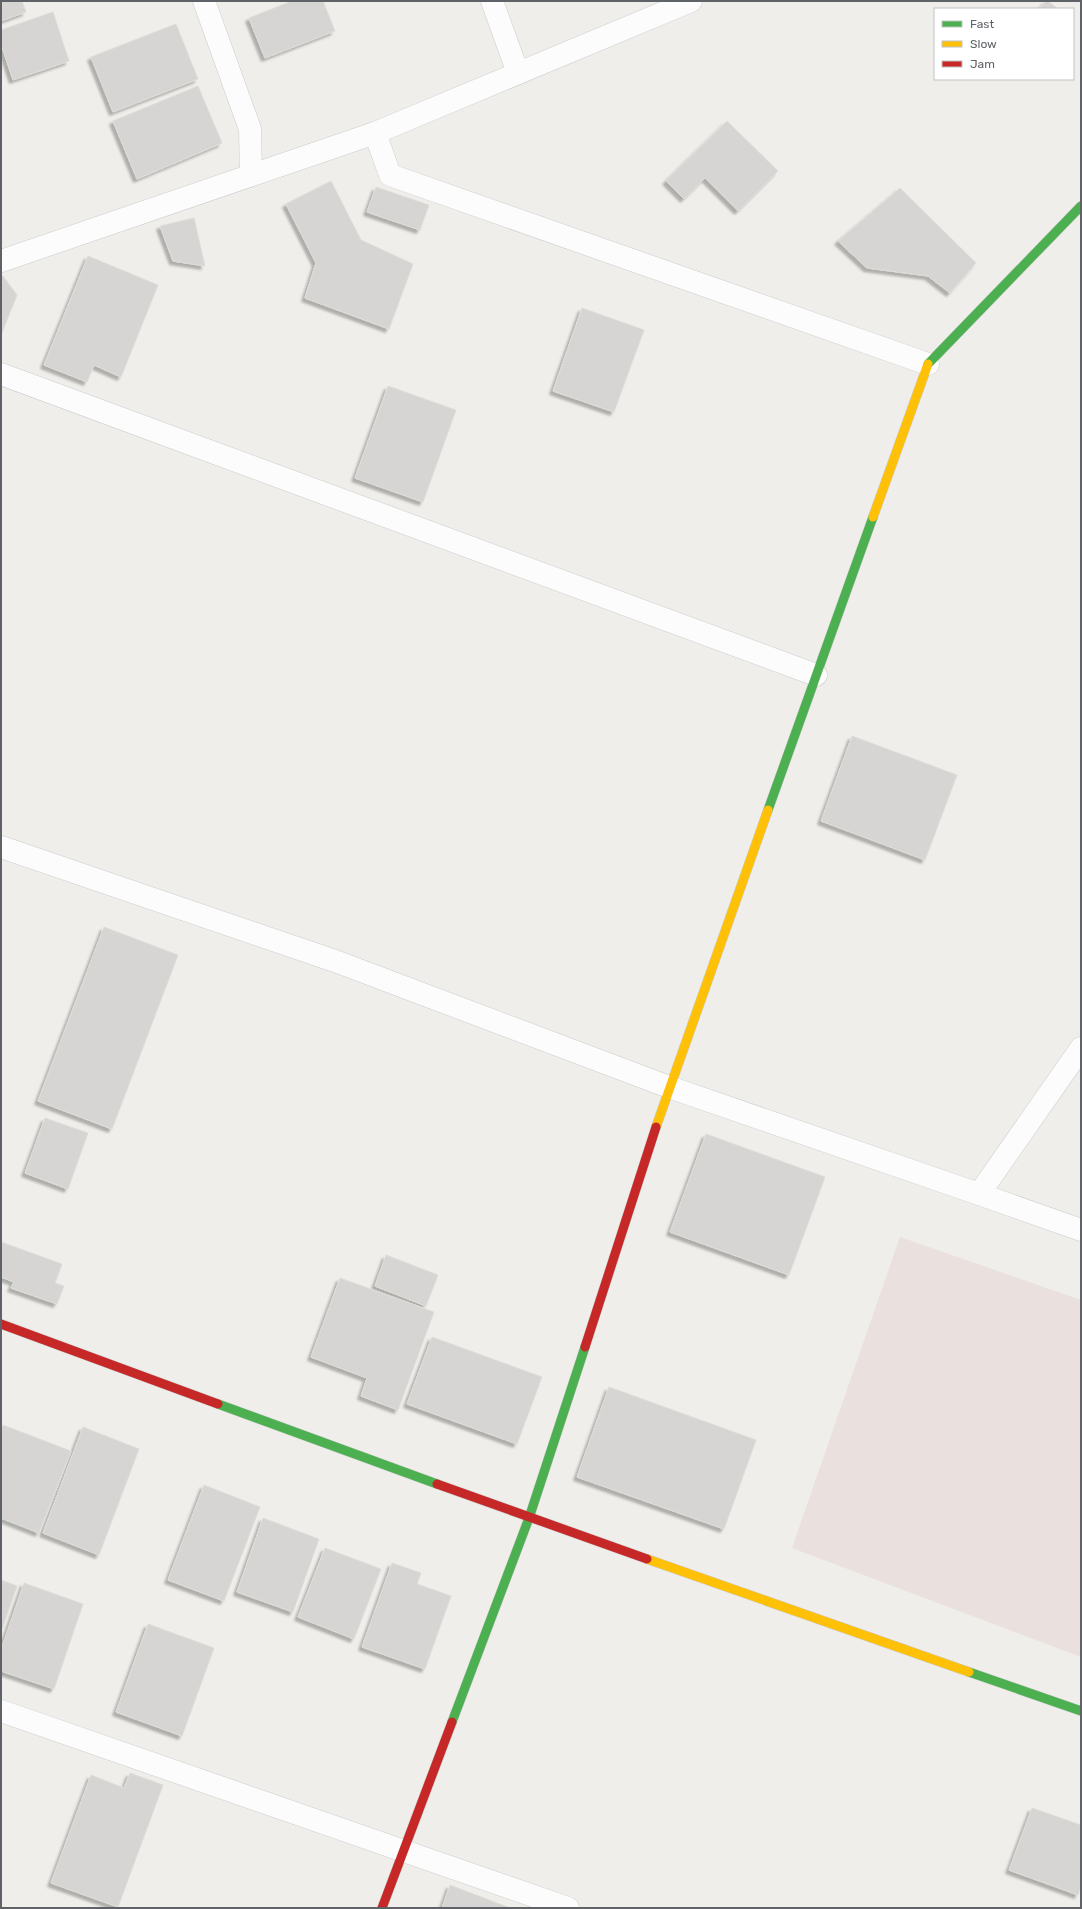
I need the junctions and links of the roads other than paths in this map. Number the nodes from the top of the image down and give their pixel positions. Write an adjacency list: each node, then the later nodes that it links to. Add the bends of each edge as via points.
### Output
1 (204, 1): 6 (street, via 250,129)
2 (492, 1): 4 (street)
3 (691, 1): 4 (street)
4 (518, 73): 5 (street)
5 (375, 134): 6 (street); 9 (street, via 390,176)
6 (251, 175): 8 (street)
7 (1081, 206): 9 (street)
8 (1, 261)
9 (928, 364): 11 (street)
10 (1, 374): 11 (street)
11 (816, 675): 14 (street)
12 (1, 847): 14 (street, via 335,962)
13 (1081, 1048): 15 (street)
14 (669, 1087): 15 (street); 18 (street)
15 (979, 1194): 16 (street)
16 (1081, 1230)
17 (1, 1324): 18 (street)
18 (529, 1518): 20 (street); 21 (street)
19 (1, 1711): 21 (street)
20 (1081, 1711)
21 (403, 1851): 22 (street); 23 (street)
22 (382, 1908)
23 (568, 1908)

